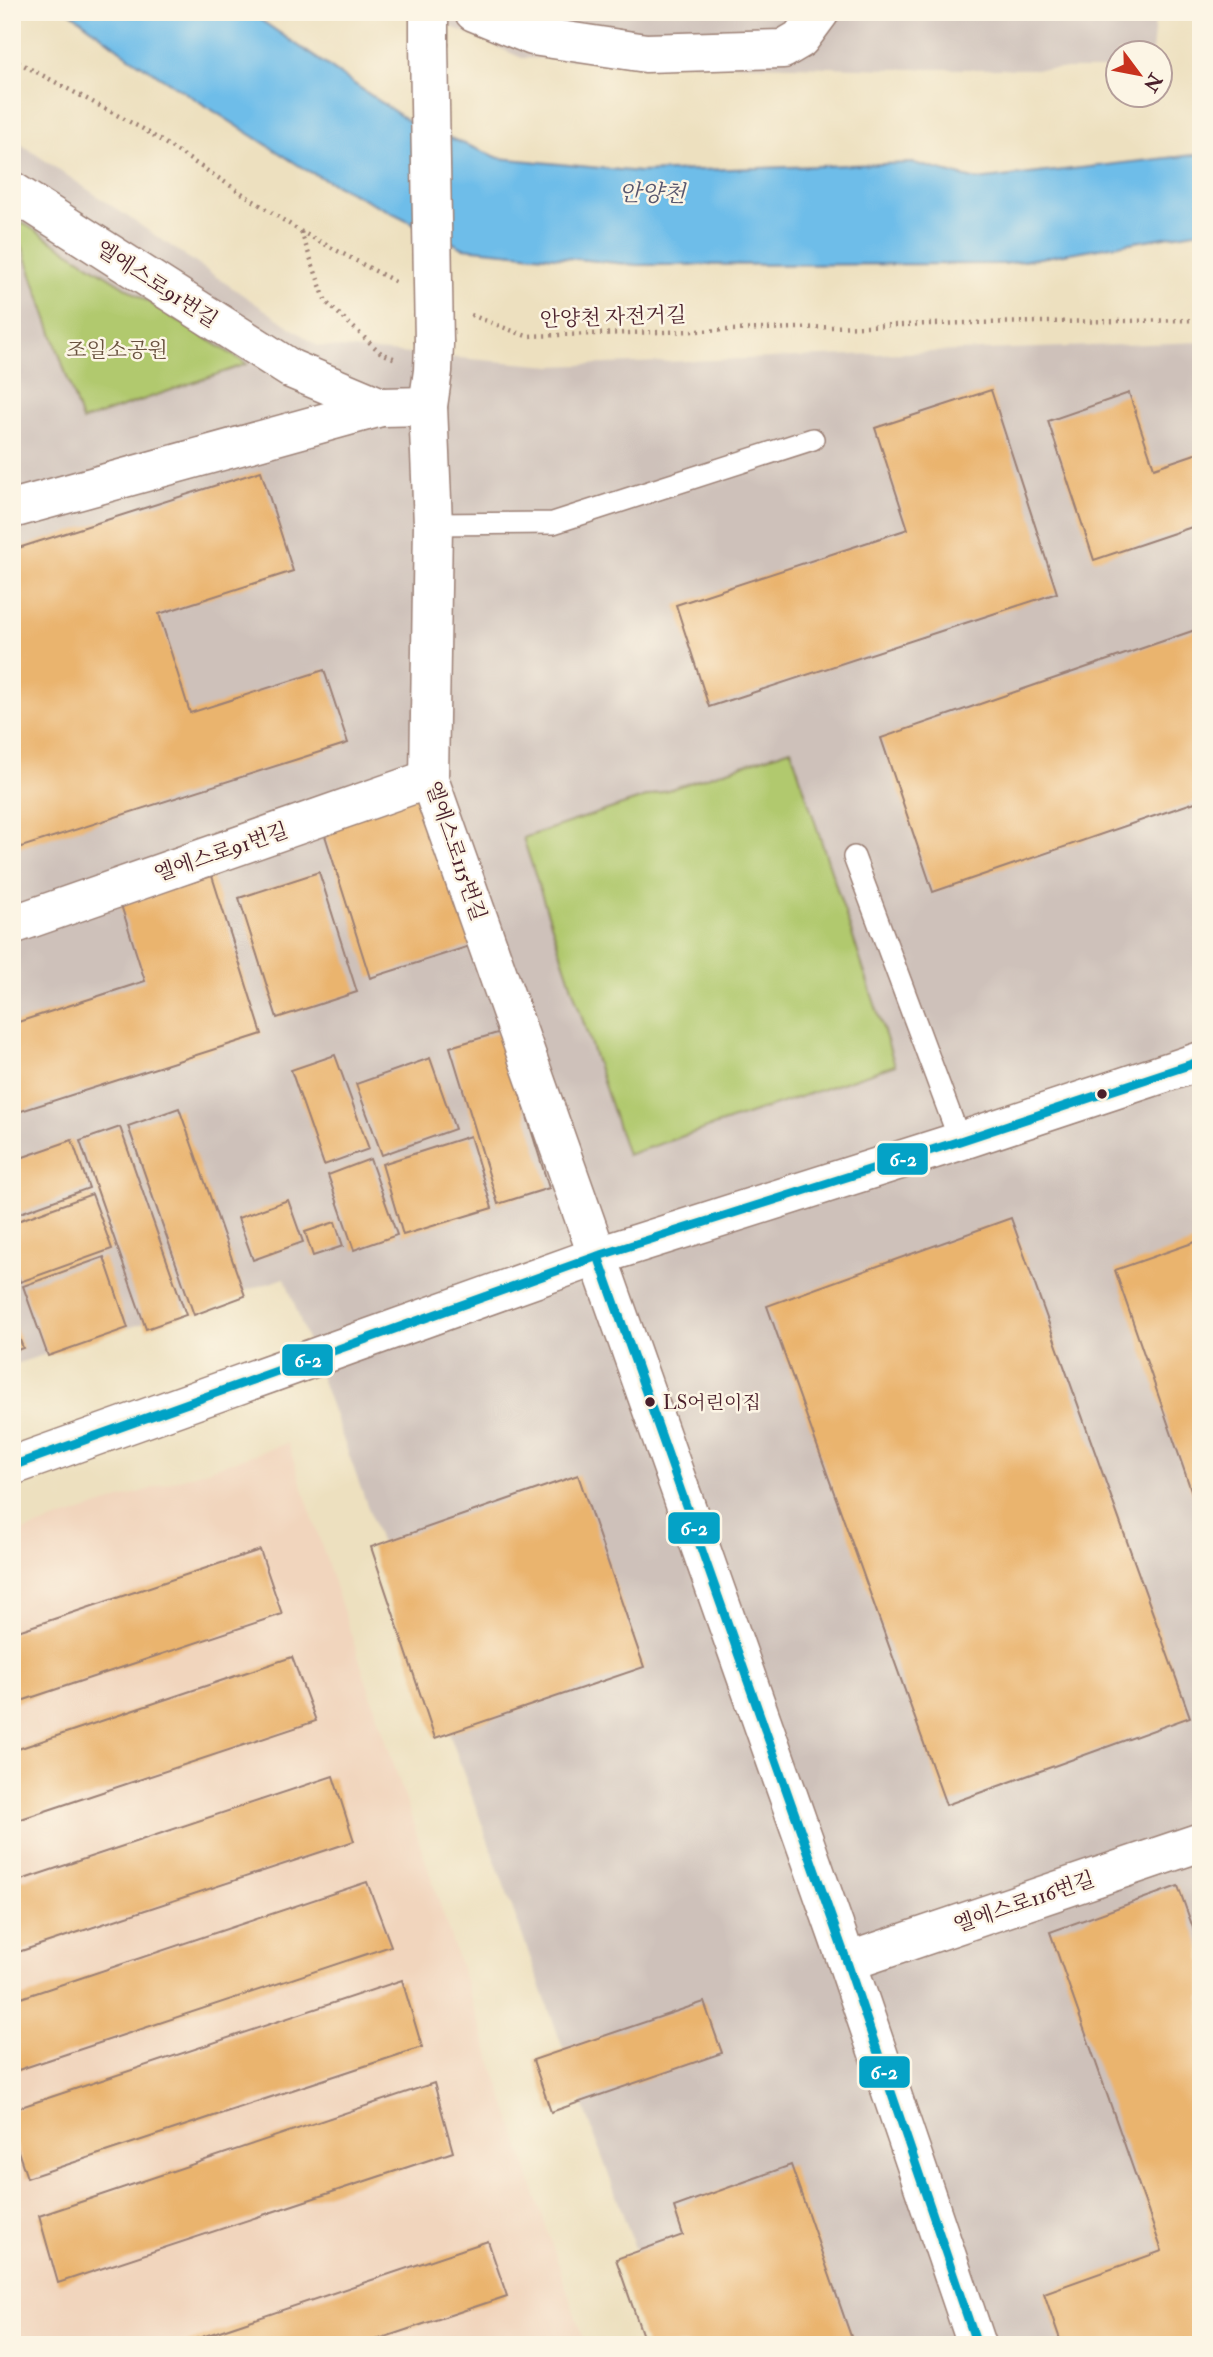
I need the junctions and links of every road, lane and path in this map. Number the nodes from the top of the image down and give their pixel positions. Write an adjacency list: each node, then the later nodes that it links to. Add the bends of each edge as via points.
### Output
1 (474, 12): 2 (street, via 533,36 646,53 783,49 800,39)
2 (820, 12)
3 (429, 27): 10 (street, 엘에스로115번길, bridge)
4 (12, 59): 6 (path, via 143,129)
5 (12, 191): 11 (street, 엘에스로91번길, via 291,369)
6 (300, 231): 7 (path); 10 (path, via 326,302 381,354)
7 (403, 286)
8 (463, 312): 9 (path, 안양천 자전거길, via 526,336)
9 (1201, 320)
10 (432, 373): 11 (street, 엘에스로91번길); 14 (street, 엘에스로115번길)
11 (381, 407): 13 (street, 엘에스로91번길)
12 (813, 439): 14 (lane, via 553,523)
13 (12, 509)
14 (433, 524): 15 (street, 엘에스로115번길)
15 (429, 779): 17 (street, 엘에스로91번길); 20 (street, 엘에스로115번길)
16 (854, 857): 19 (lane)
17 (12, 925)
18 (1201, 1060): 19 (street)
19 (960, 1141): 20 (street)
20 (598, 1256): 21 (street); 23 (street)
21 (12, 1465)
22 (1201, 1842): 23 (street, 엘에스로116번길)
23 (847, 1962): 24 (street)
24 (977, 2345)

